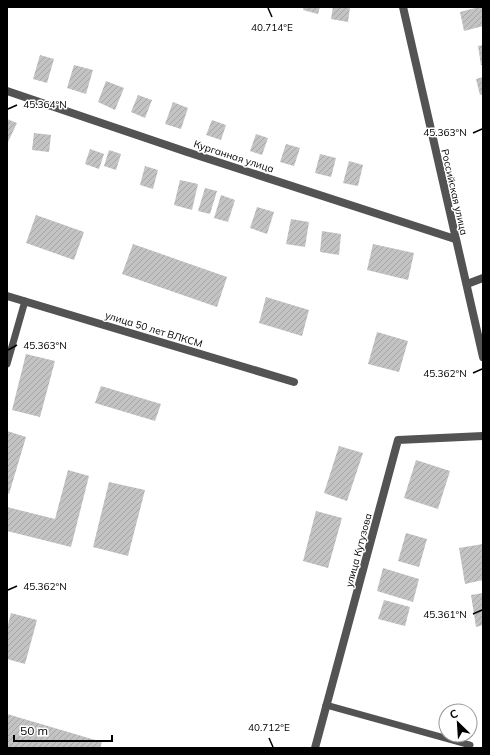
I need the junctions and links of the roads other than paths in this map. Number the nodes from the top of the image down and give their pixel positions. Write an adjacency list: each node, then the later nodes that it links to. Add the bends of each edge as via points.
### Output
1 (403, 7): 3 (street, Российская улица)
2 (7, 91): 3 (street, Курганная улица)
3 (455, 239): 5 (street, Российская улица)
4 (483, 278): 5 (street)
5 (467, 284): 8 (street, Российская улица)
6 (7, 296): 7 (street, улица 50 лет ВЛКСМ)
7 (25, 301): 9 (lane); 10 (street, улица 50 лет ВЛКСМ)
8 (483, 357)
9 (7, 364)
10 (294, 382)
11 (483, 436): 12 (street, улица Кутузова, via 398,440)
12 (326, 705): 13 (lane); 14 (street, улица Кутузова)
13 (470, 745)
14 (314, 748)

